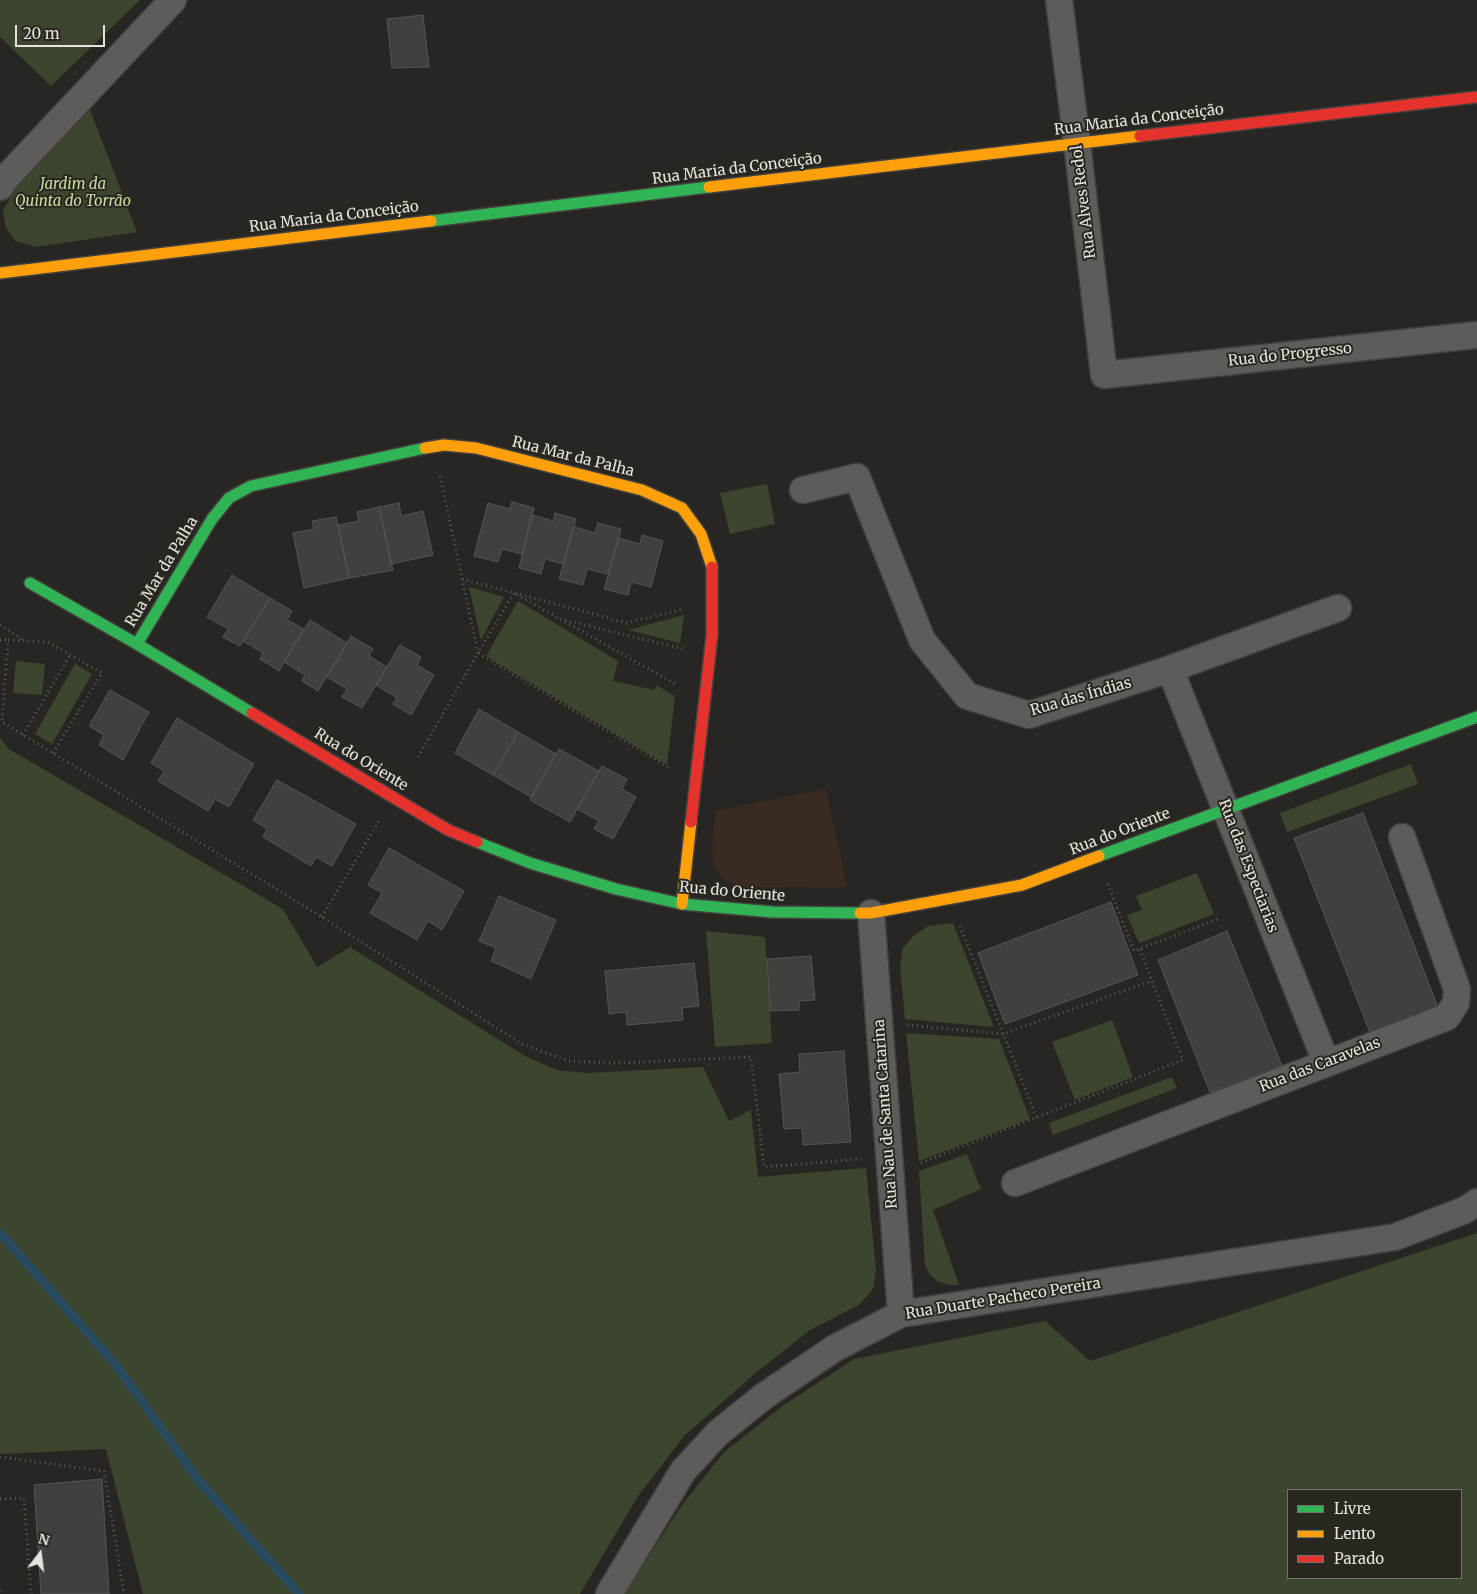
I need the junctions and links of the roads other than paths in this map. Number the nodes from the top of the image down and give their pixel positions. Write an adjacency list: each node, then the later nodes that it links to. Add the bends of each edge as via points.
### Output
1 (173, 0): 5 (street)
2 (1059, 0): 4 (street, Rua Alves Redol)
3 (1477, 97): 4 (street, Rua Maria da Conceição)
4 (1077, 143): 6 (street, Rua Maria da Conceição); 8 (street, Rua Alves Redol)
5 (0, 187)
6 (0, 273)
7 (1477, 335): 8 (street, Rua do Progresso)
8 (1104, 375)
9 (803, 490): 13 (street, Rua das Índias, via 857,477 922,640 967,696 1029,715)
10 (30, 583): 12 (street, Rua do Oriente)
11 (1338, 608): 13 (street, Rua das Índias)
12 (137, 644): 17 (street, Rua do Oriente, via 448,830 530,863 616,889); 17 (street, Rua Mar da Palha, via 212,519 229,498 251,486 444,445 476,448 642,490 682,508 701,534 713,570 712,635)
13 (1170, 669): 15 (street, Rua das Especiarias)
14 (1477, 717): 15 (street, Rua do Oriente)
15 (1227, 810): 18 (street, Rua do Oriente, via 1022,885); 19 (street, Rua das Especiarias)
16 (1402, 837): 19 (street, Rua das Caravelas, via 1457,989 1456,1003 1447,1017)
17 (682, 904): 18 (street, Rua do Oriente, via 772,912)
18 (871, 913): 22 (street, Rua Nau de Santa Catarina)
19 (1326, 1062): 20 (street, Rua das Caravelas)
20 (1015, 1183)
21 (1477, 1202): 22 (street, Rua Duarte Pacheco Pereira, via 1465,1210 1395,1237)
22 (901, 1314): 23 (street, Rua Duarte Pacheco Pereira, via 834,1348 764,1396 718,1433 683,1471)
23 (609, 1594)

